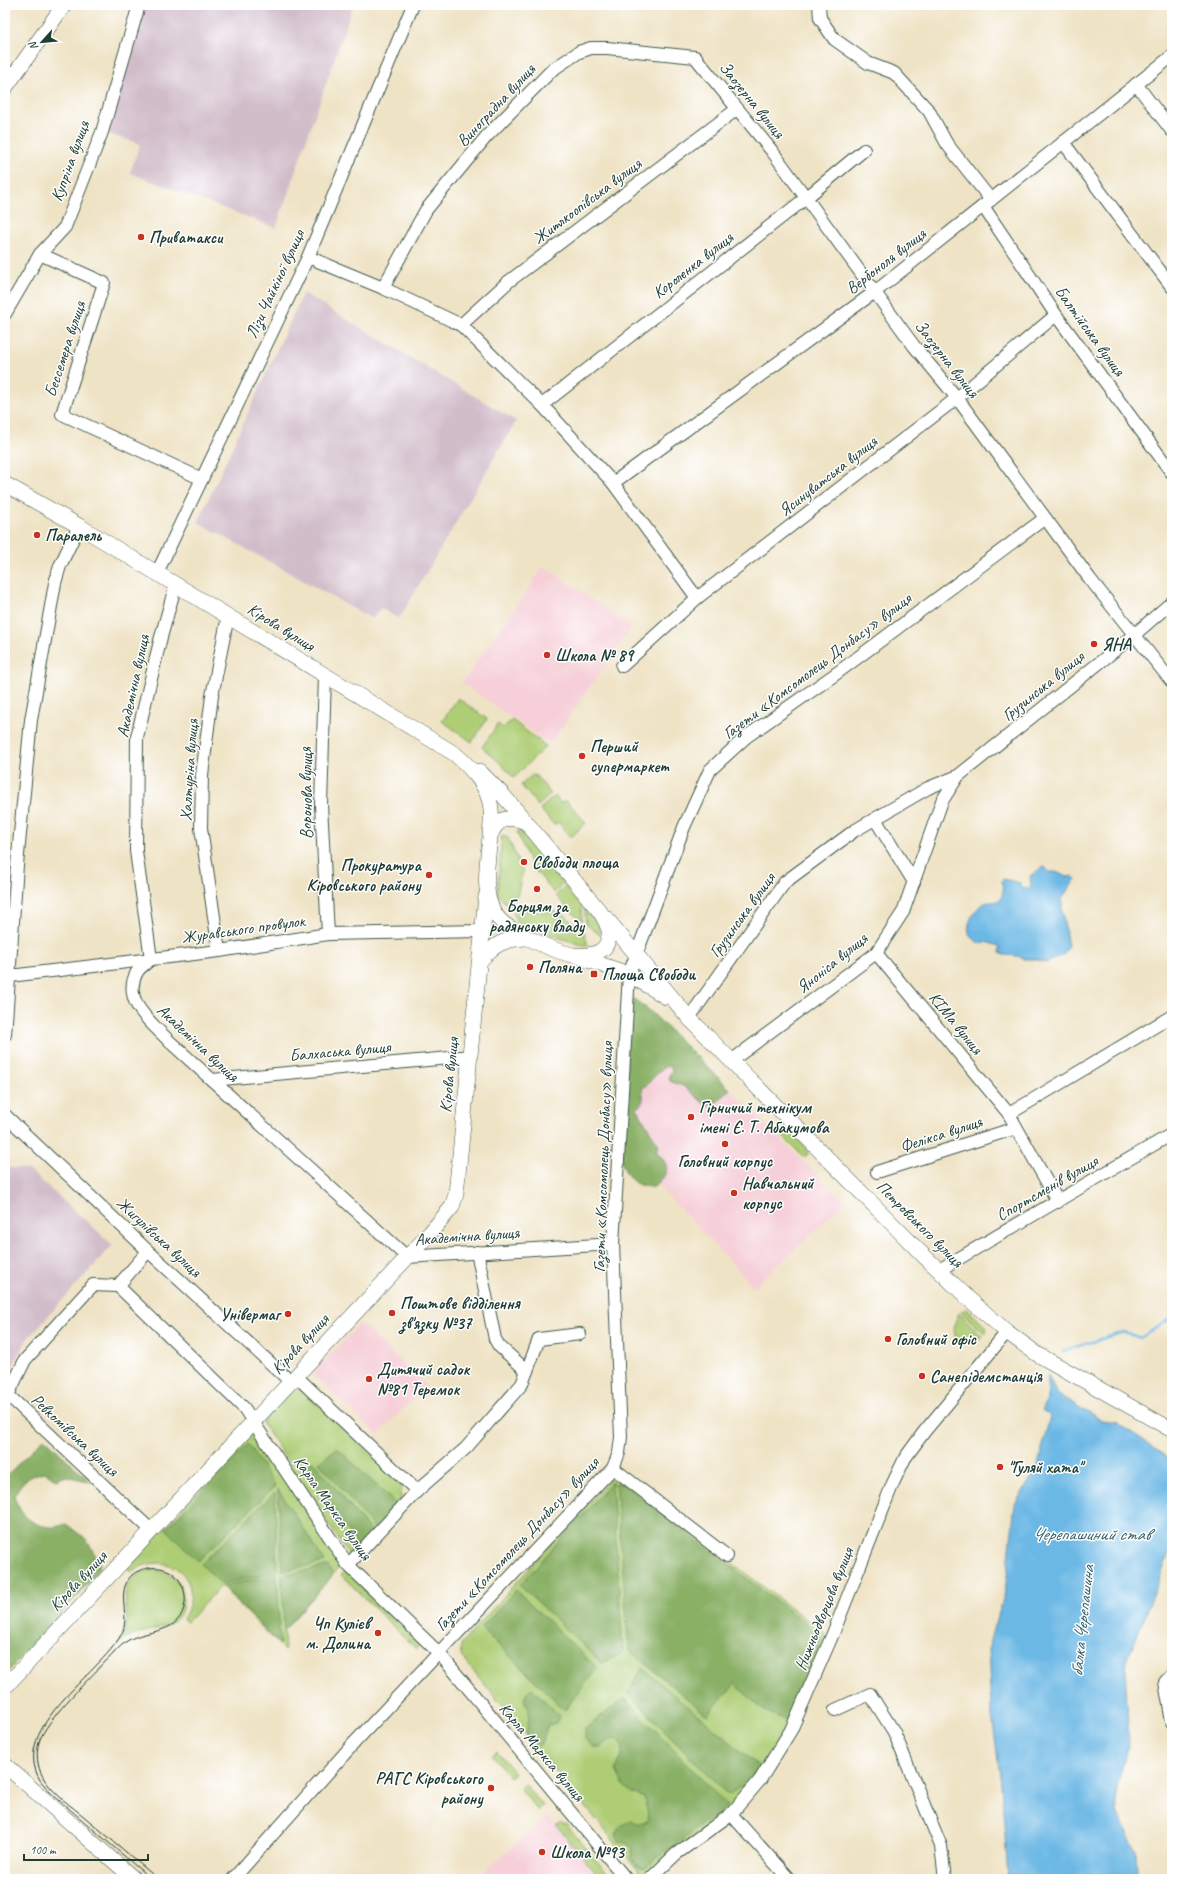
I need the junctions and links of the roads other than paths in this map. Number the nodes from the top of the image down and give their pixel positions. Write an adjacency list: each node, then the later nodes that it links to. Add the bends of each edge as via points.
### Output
1 (64, 5): 8 (main road)
2 (139, 5): 15 (street, Купріна вулиця, via 102,132 65,227)
3 (413, 5): 16 (street, Лізи Чайкіної вулиця)
4 (819, 5): 14 (street, Балтійська вулиця, via 820,18 834,38 868,63 894,73 928,110 947,144)
5 (1172, 56): 7 (street, Вербоноля вулиця)
6 (696, 57): 9 (street, Заозерна вулиця); 18 (street, Виноградна вулиця, via 591,48 579,52 552,70 486,137 426,210)
7 (1136, 84): 10 (street); 11 (street, Вербоноля вулиця)
8 (5, 88)
9 (737, 109): 13 (street, Заозерна вулиця); 22 (street, Житлкоопівська вулиця, via 508,282)
10 (1172, 131)
11 (1062, 142): 14 (street, Вербоноля вулиця); 17 (street)
12 (864, 150): 13 (street, Короленка вулиця)
13 (806, 198): 19 (street, Заозерна вулиця); 24 (street, Короленка вулиця)
14 (987, 203): 19 (street, Вербоноля вулиця); 21 (street, Балтійська вулиця)
15 (40, 254): 20 (street, Купріна вулиця); 26 (street, Бессемера вулиця, via 104,283 62,414)
16 (308, 257): 18 (street); 26 (street, Лізи Чайкіної вулиця)
17 (1172, 287)
18 (383, 288): 22 (street)
19 (876, 291): 23 (street, Заозерна вулиця, via 914,346); 27 (street, Вербоноля вулиця)
20 (5, 314)
21 (1056, 315): 23 (street, Ясинуватська вулиця); 25 (street, Балтійська вулиця)
22 (461, 326): 24 (street)
23 (957, 398): 29 (street, Заозерна вулиця); 33 (street, Ясинуватська вулиця)
24 (542, 405): 27 (street)
25 (1172, 474)
26 (202, 479): 31 (street, Лізи Чайкіної вулиця)
27 (613, 483): 33 (street)
28 (5, 484): 30 (main road, Кірова вулиця)
29 (1045, 518): 36 (street, Заозерна вулиця); 56 (street, Газети «Комсомолець Донбасу» вулиця, via 837,673 746,737 710,770 684,827)
30 (79, 526): 31 (main road, Кірова вулиця); 61 (street, via 60,566 31,720)
31 (156, 573): 32 (main road, Кірова вулиця)
32 (176, 584): 35 (main road, Кірова вулиця); 58 (street, Академічна вулиця, via 137,737 136,851)
33 (697, 598): 37 (street, Ясинуватська вулиця)
34 (1172, 602): 36 (street, Грузинська вулиця)
35 (228, 616): 38 (main road, Кірова вулиця); 54 (street, Халтуріна вулиця, via 212,696 202,775 201,828)
36 (1134, 635): 39 (street, Заозерна вулиця); 41 (street, Грузинська вулиця)
37 (622, 666)
38 (325, 676): 40 (main road, Кірова вулиця); 52 (street, Воронова вулиця, via 321,805)
39 (1172, 682)
40 (455, 754): 45 (main road, Кірова вулиця, via 486,776); 47 (main road, Кірова вулиця, via 480,780 487,795 491,808)
41 (958, 776): 42 (street, Грузинська вулиця); 43 (street, Яноніса вулиця)
42 (930, 787): 43 (street); 44 (street, Грузинська вулиця); 46 (street, Грузинська вулиця)
43 (942, 800): 48 (street, Яноніса вулиця)
44 (875, 819): 46 (street, Грузинська вулиця); 48 (street)
45 (526, 822): 47 (main road, via 519,819 503,819 494,825); 50 (main road, Кірова вулиця)
46 (854, 831): 64 (street, Грузинська вулиця, via 785,882)
47 (490, 836): 49 (main road, Кірова вулиця)
48 (914, 882): 55 (street, Яноніса вулиця, via 903,912)
49 (486, 886): 51 (main road, Кірова вулиця); 53 (main road, Кірова вулиця, via 491,908 498,919)
50 (601, 913): 56 (main road); 57 (main road, Кірова вулиця, via 609,930 606,945 595,954)
51 (482, 931): 52 (street, Журавського провулок); 59 (main road, Кірова вулиця)
52 (328, 934): 54 (street, Журавського провулок)
53 (527, 938): 57 (main road, Кірова вулиця); 59 (main road, Кірова вулиця, via 512,938 501,942 489,949)
54 (219, 951): 58 (street, Журавського провулок)
55 (876, 953): 67 (street, Яноніса вулиця); 70 (street, КІМа вулиця)
56 (635, 954): 60 (street, Газети «Комсомолець Донбасу» вулиця); 62 (main road)
57 (574, 955): 60 (main road)
58 (151, 959): 61 (street, Журавського провулок); 68 (street, Академічна вулиця, via 137,972 133,1001 144,1016)
59 (480, 961): 66 (main road, Кірова вулиця)
60 (629, 974): 62 (main road); 75 (street, Газети «Комсомолець Донбасу» вулиця)
61 (10, 976): 65 (street)
62 (675, 1003): 64 (main road, Петровського вулиця)
63 (1172, 1016): 70 (street)
64 (689, 1018): 67 (main road, Петровського вулиця)
65 (5, 1035)
66 (471, 1056): 68 (street, Балхаська вулиця); 78 (main road, Кірова вулиця, via 455,1200 452,1207)
67 (731, 1061): 79 (main road, Петровського вулиця)
68 (212, 1080): 78 (street, Академічна вулиця)
69 (5, 1114): 76 (street, Жигулівська вулиця)
70 (1009, 1114): 71 (street, КІМа вулиця)
71 (1016, 1128): 73 (street, Фелікса вулиця); 74 (street, КІМа вулиця)
72 (1172, 1134): 74 (street, Спортсменів вулиця)
73 (877, 1172)
74 (1058, 1202): 79 (street, Спортсменів вулиця)
75 (612, 1244): 77 (street, Академічна вулиця); 87 (street, Газети «Комсомолець Донбасу» вулиця, via 621,1437 619,1453)
76 (148, 1251): 80 (street); 84 (street, Жигулівська вулиця)
77 (477, 1252): 78 (street, Академічна вулиця); 83 (street, via 495,1339 499,1346)
78 (407, 1257): 84 (main road, Кірова вулиця)
79 (939, 1270): 81 (main road, Петровського вулиця)
80 (118, 1286): 85 (street, Карла Маркса вулиця, via 244,1408); 89 (street, Ревкомівська вулиця, via 93,1285 25,1360 8,1395)
81 (1007, 1332): 86 (main road, Петровського вулиця, via 1070,1374); 98 (street, Нижньодворцова вулиця, via 905,1458 791,1730 760,1780)
82 (580, 1334): 83 (street, via 539,1339)
83 (527, 1371): 88 (street, via 522,1384 466,1448)
84 (293, 1379): 85 (main road, Кірова вулиця); 88 (street, Жигулівська вулиця)
85 (254, 1422): 89 (main road, Кірова вулиця); 91 (street, Карла Маркса вулиця)
86 (1172, 1430)
87 (613, 1468): 90 (street); 92 (street, Газети «Комсомолець Донбасу» вулиця)
88 (417, 1491): 91 (street)
89 (151, 1530): 94 (main road, Кірова вулиця)
90 (727, 1556)
91 (348, 1565): 92 (street, Карла Маркса вулиця)
92 (439, 1653): 100 (street, Газети «Комсомолець Донбасу» вулиця, via 355,1742); 101 (street, Карла Маркса вулиця)
93 (1172, 1675): 96 (street, via 1165,1682)
94 (5, 1687)
95 (836, 1710): 104 (street, via 870,1694 894,1732 941,1846)
96 (1172, 1722)
97 (5, 1765): 99 (main road)
98 (731, 1814): 102 (street, Нижньодворцова вулиця, via 676,1854); 103 (street)
99 (134, 1879)
100 (233, 1879)
101 (626, 1879)
102 (650, 1879)
103 (789, 1879)
104 (945, 1879)

